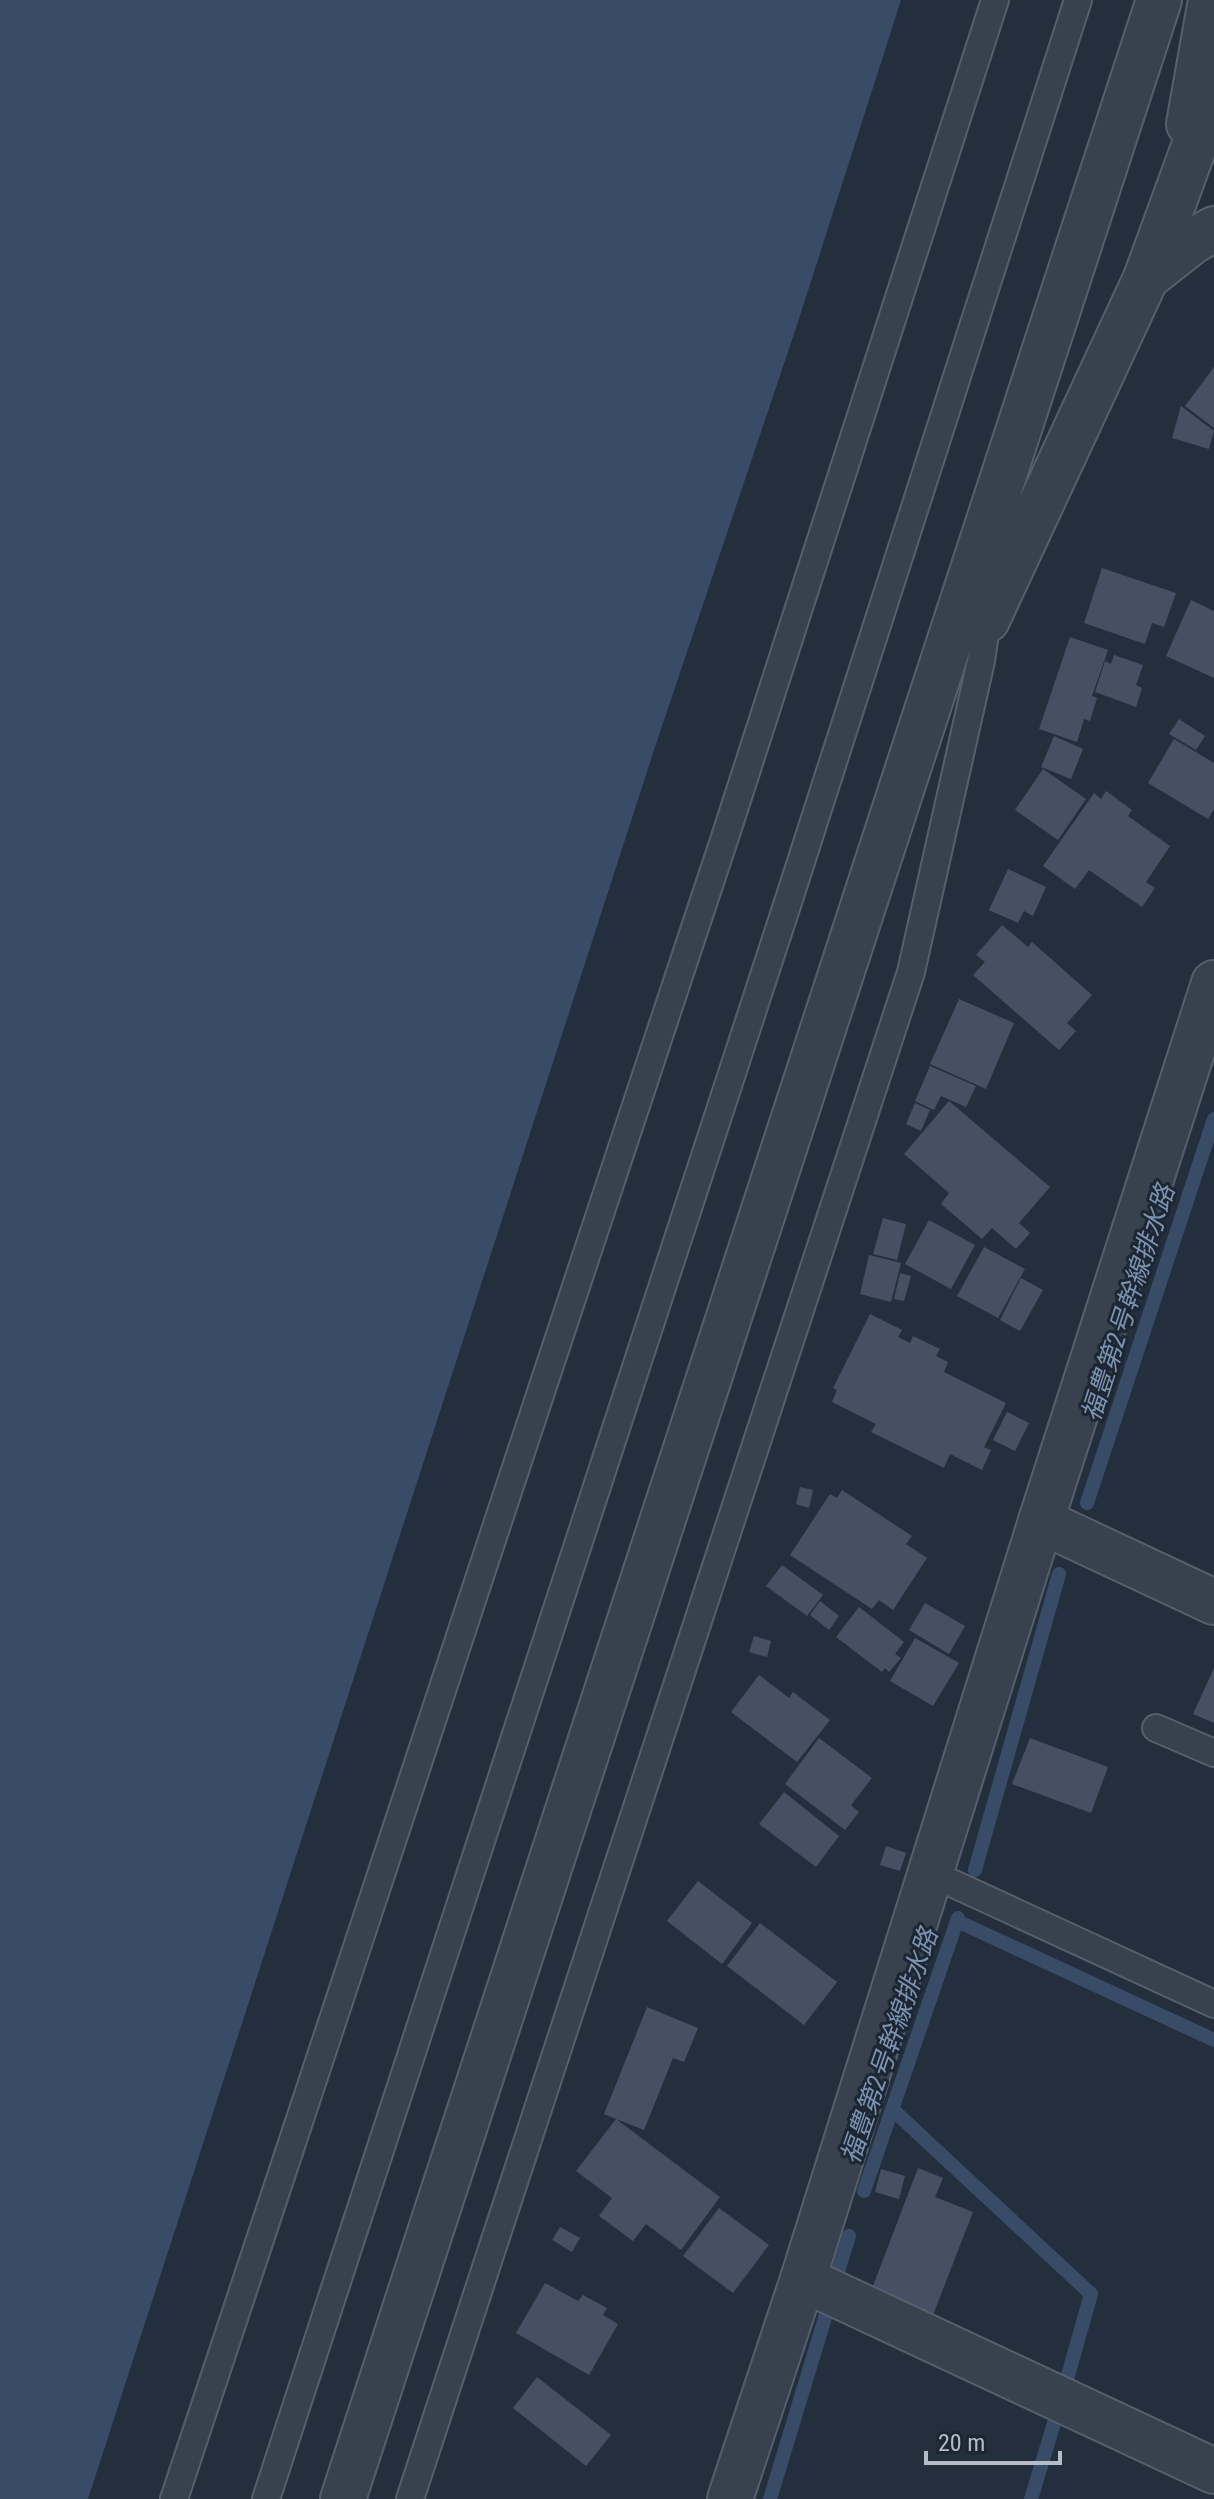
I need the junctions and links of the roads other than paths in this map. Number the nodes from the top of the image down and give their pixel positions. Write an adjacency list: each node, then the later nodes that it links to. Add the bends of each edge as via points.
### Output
1 (995, 0): 19 (lane, via 727,831)
2 (1078, 0): 20 (lane)
3 (1159, 0): 9 (street)
4 (1211, 0): 6 (street)
5 (1214, 92): 6 (street)
6 (1177, 192): 8 (street)
7 (1214, 229): 8 (street)
8 (1146, 278): 9 (street)
9 (973, 617): 21 (street); 22 (lane, via 981,661 911,972)
10 (1214, 983): 11 (street)
11 (1041, 1521): 12 (street); 15 (street)
12 (1214, 1602)
13 (1156, 1728): 14 (lane)
14 (1214, 1753)
15 (930, 1873): 16 (lane); 17 (street)
16 (1214, 2004)
17 (803, 2279): 18 (street); 23 (street)
18 (1214, 2471)
19 (174, 2499)
20 (266, 2499)
21 (343, 2499)
22 (410, 2499)
23 (730, 2499)

